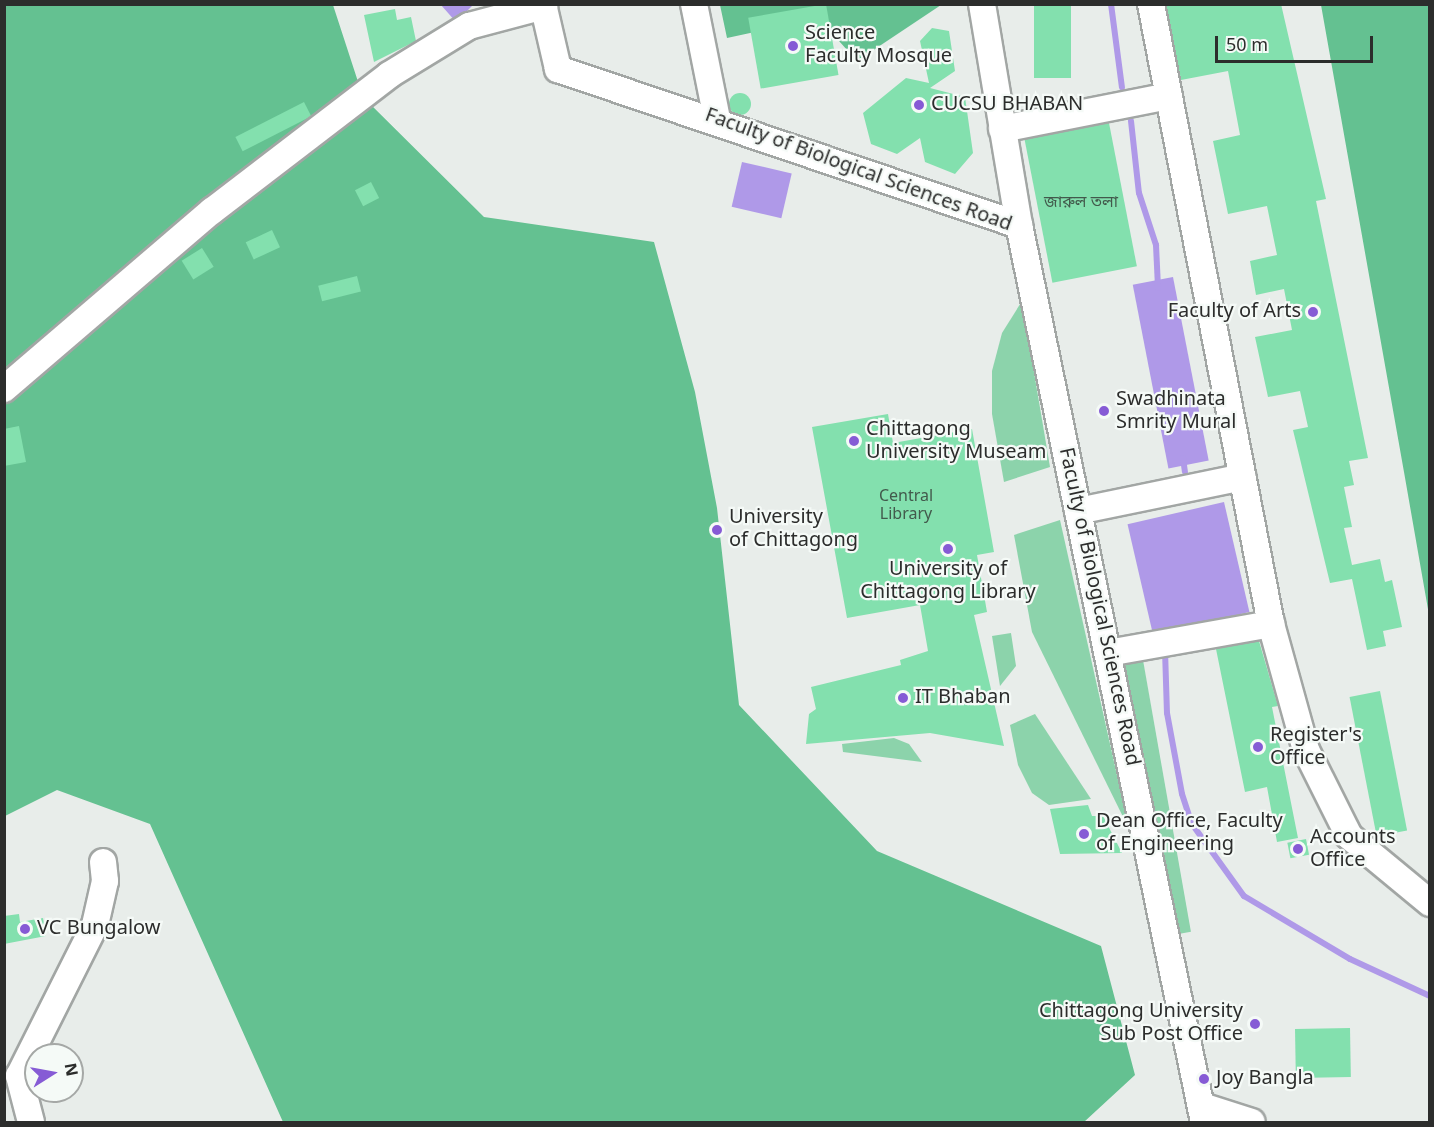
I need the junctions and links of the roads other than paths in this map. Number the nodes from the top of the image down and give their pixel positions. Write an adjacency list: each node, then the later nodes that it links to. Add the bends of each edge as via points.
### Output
1 (694, 4): 6 (street)
2 (982, 4): 7 (street)
3 (1151, 4): 5 (street)
4 (544, 5): 6 (street, Faculty of Biological Sciences Road, via 558,69); 9 (street, via 469,26 389,75 212,211)
5 (1169, 96): 7 (street); 10 (street)
6 (717, 119): 8 (street, Faculty of Biological Sciences Road)
7 (1002, 129): 8 (street)
8 (1019, 225): 11 (street, Faculty of Biological Sciences Road)
9 (4, 389)
10 (1243, 477): 11 (street); 12 (street)
11 (1078, 511): 13 (street, Faculty of Biological Sciences Road)
12 (1271, 624): 13 (street); 15 (street, via 1306,750 1349,836)
13 (1108, 653): 17 (street, Faculty of Biological Sciences Road)
14 (103, 862): 16 (street, via 105,881 95,925)
15 (1430, 903)
16 (12, 1078): 18 (street)
17 (1196, 1117): 19 (street)
18 (31, 1122)
19 (1252, 1122)

